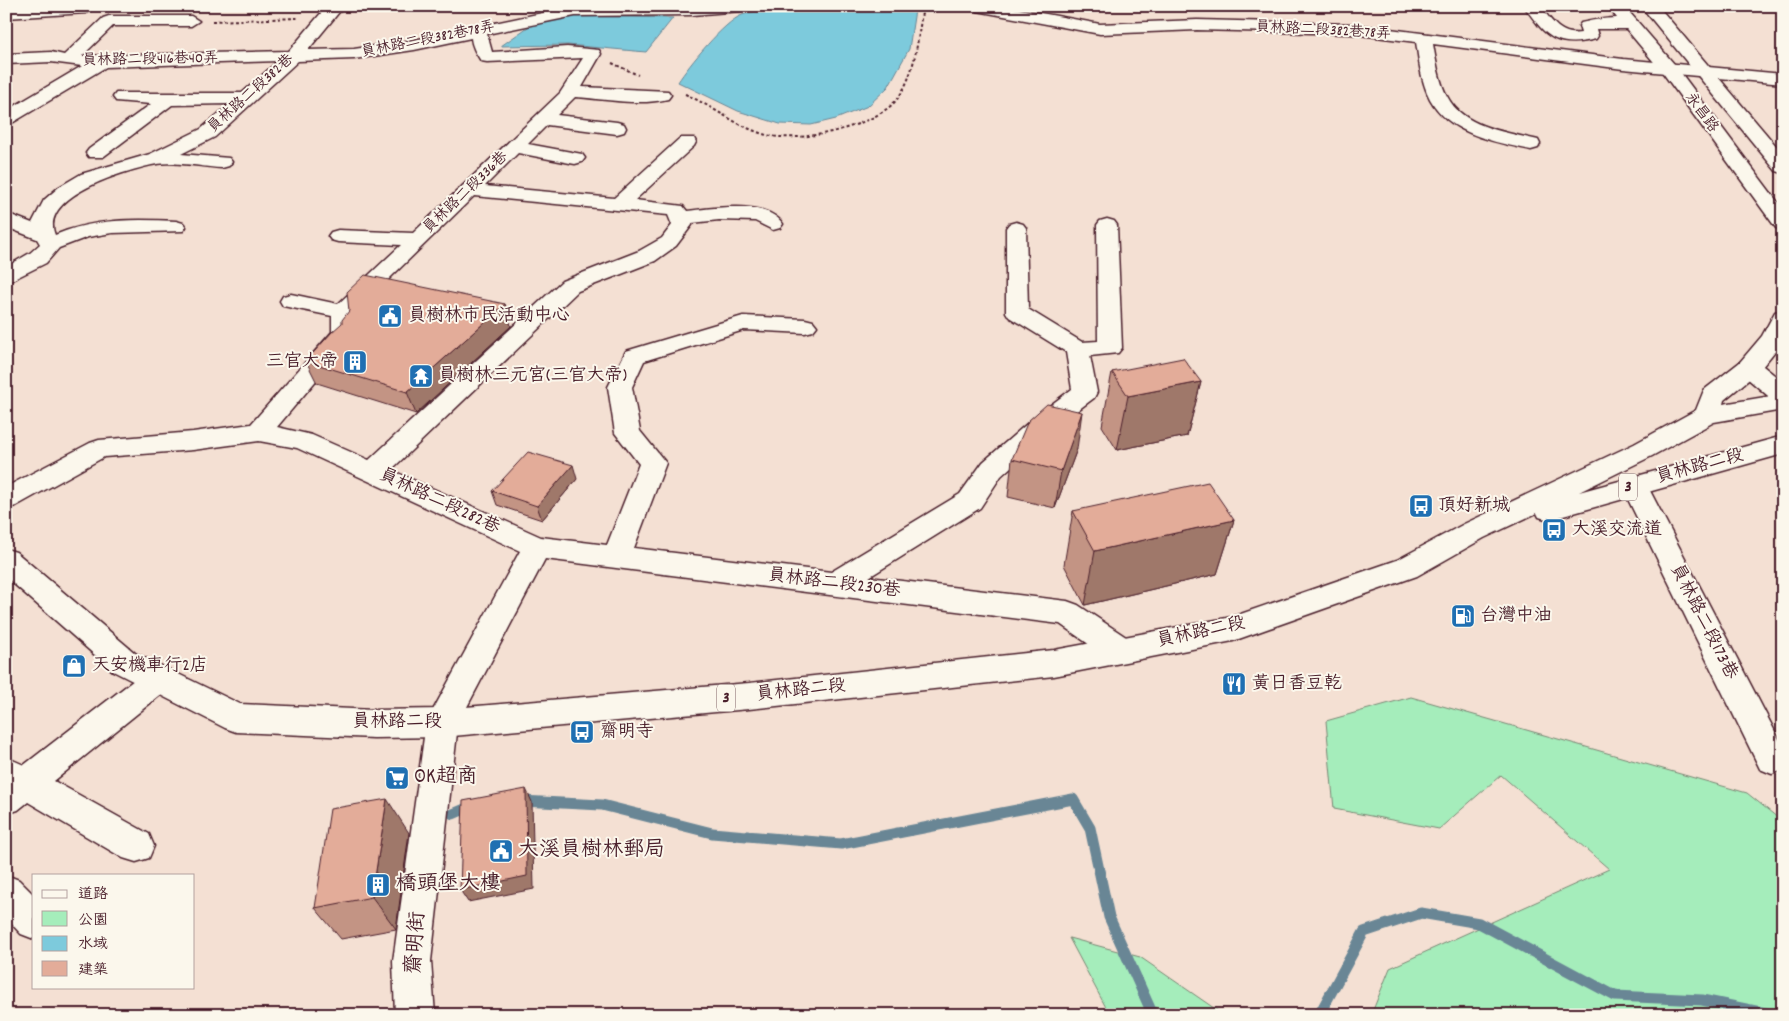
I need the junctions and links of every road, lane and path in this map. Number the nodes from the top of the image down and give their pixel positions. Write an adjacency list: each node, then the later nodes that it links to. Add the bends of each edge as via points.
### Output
1 (89, 6): 9 (main road)
2 (181, 6): 11 (main road)
3 (740, 6): 14 (main road, 員林路二段382巷78弄, via 692,10 575,11)
4 (923, 6): 26 (path, via 909,77 897,100 871,117 832,132 796,139 759,133)
5 (977, 6): 15 (main road, 員林路二段382巷78弄, via 1100,29 1196,25 1302,27)
6 (1532, 6): 13 (main road, via 1555,36 1573,40 1590,36 1587,26)
7 (1615, 6): 13 (main road, 永昌路)
8 (1649, 6): 22 (main road, 永昌路)
9 (16, 11)
10 (332, 12): 12 (path); 17 (main road, 員林路二段382巷)
11 (170, 20): 12 (main road); 19 (main road, via 109,21)
12 (191, 22)
13 (1629, 24): 21 (main road, 永昌路)
14 (478, 31): 16 (main road, via 480,45 487,56 574,51); 17 (main road, 員林路二段382巷78弄, via 354,54)
15 (1423, 38): 21 (main road, 員林路二段382巷78弄); 35 (main road, via 1440,99 1459,119 1486,134)
16 (593, 54): 23 (path); 25 (main road, 員林路二段336巷)
17 (295, 55): 20 (main road, 員林路二段416巷40弄); 29 (main road, 員林路二段382巷)
18 (6, 59): 19 (main road, 員林路二段416巷40弄, via 50,57)
19 (68, 61): 20 (main road, 員林路二段416巷40弄)
20 (103, 62): 31 (main road)
21 (1669, 69): 22 (main road, 員林路二段382巷78弄); 47 (main road, 永昌路)
22 (1706, 72): 24 (main road, 員林路二段382巷78弄); 41 (main road, 永昌路)
23 (645, 78)
24 (1783, 79)
25 (570, 91): 27 (main road); 32 (main road, 員林路二段336巷)
26 (681, 92)
27 (662, 95)
28 (122, 97): 30 (main road)
29 (247, 98): 30 (main road); 38 (main road, 員林路二段382巷, via 208,133)
30 (168, 100): 37 (main road)
31 (6, 118)
32 (543, 119): 33 (main road); 36 (main road, 員林路二段336巷)
33 (617, 128)
34 (687, 142): 43 (main road)
35 (1531, 144)
36 (514, 147): 39 (main road); 42 (main road, 員林路二段336巷)
37 (96, 153)
38 (157, 158): 40 (main road); 52 (main road, 員林路二段382巷, via 88,178 66,191 51,204 42,224)
39 (575, 158)
40 (222, 162)
41 (1783, 167)
42 (469, 190): 43 (main road); 53 (main road, 員林路二段336巷)
43 (619, 204): 44 (main road, via 676,210)
44 (679, 218): 46 (main road, via 718,214 760,215); 68 (main road, 員林路二段282巷, via 682,225 670,242 662,247 570,286)
45 (6, 219): 52 (main road)
46 (773, 224)
47 (1783, 224)
48 (1107, 226): 61 (main road, via 1110,348)
49 (176, 227): 52 (main road, via 126,224)
50 (1016, 228): 61 (main road, via 1017,312)
51 (338, 236): 53 (main road)
52 (48, 239): 55 (main road, via 38,258)
53 (418, 240): 58 (main road, 員林路二段336巷)
54 (6, 254): 55 (main road)
55 (28, 265): 56 (main road)
56 (6, 276)
57 (291, 301): 58 (main road)
58 (343, 312): 66 (main road, via 344,333)
59 (1783, 317): 62 (main road, via 1773,338)
60 (805, 326): 73 (main road, via 743,323 634,356 620,387 628,433 653,463)
61 (1077, 349): 75 (main road, via 1085,392 992,469 970,501)
62 (1750, 367): 63 (main road); 65 (main road, via 1713,396)
63 (1783, 395)
64 (1783, 402): 65 (main road, 員林路二段 / 3)
65 (1707, 415): 71 (main road, 員林路二段 / 3, via 1643,450)
66 (259, 432): 68 (main road, via 303,441); 70 (main road, via 99,449)
67 (1783, 445): 69 (main road, 員林路二段 / 3)
68 (372, 472): 72 (main road, 員林路二段282巷)
69 (1634, 485): 71 (main road, 員林路二段 / 3); 79 (main road, 員林路二段173巷)
70 (6, 499)
71 (1474, 531): 76 (main road, 員林路二段 / 3, via 1407,568 1233,629)
72 (537, 547): 73 (main road, 員林路二段230巷); 78 (main road)
73 (616, 557): 75 (main road, 員林路二段230巷)
74 (6, 560): 77 (main road, 員林路二段 / 3, via 124,662)
75 (836, 584): 76 (main road, 員林路二段230巷, via 1067,613)
76 (1121, 650): 78 (main road, 員林路二段 / 3, via 1054,662 749,696)
77 (158, 679): 78 (main road, 員林路二段 / 3, via 236,718 374,724); 80 (main road)
78 (442, 723): 84 (main road, 齋明街, via 412,962)
79 (1772, 759)
80 (12, 785): 81 (main road)
81 (136, 846)
82 (6, 892): 83 (main road)
83 (32, 918)
84 (416, 1015)

